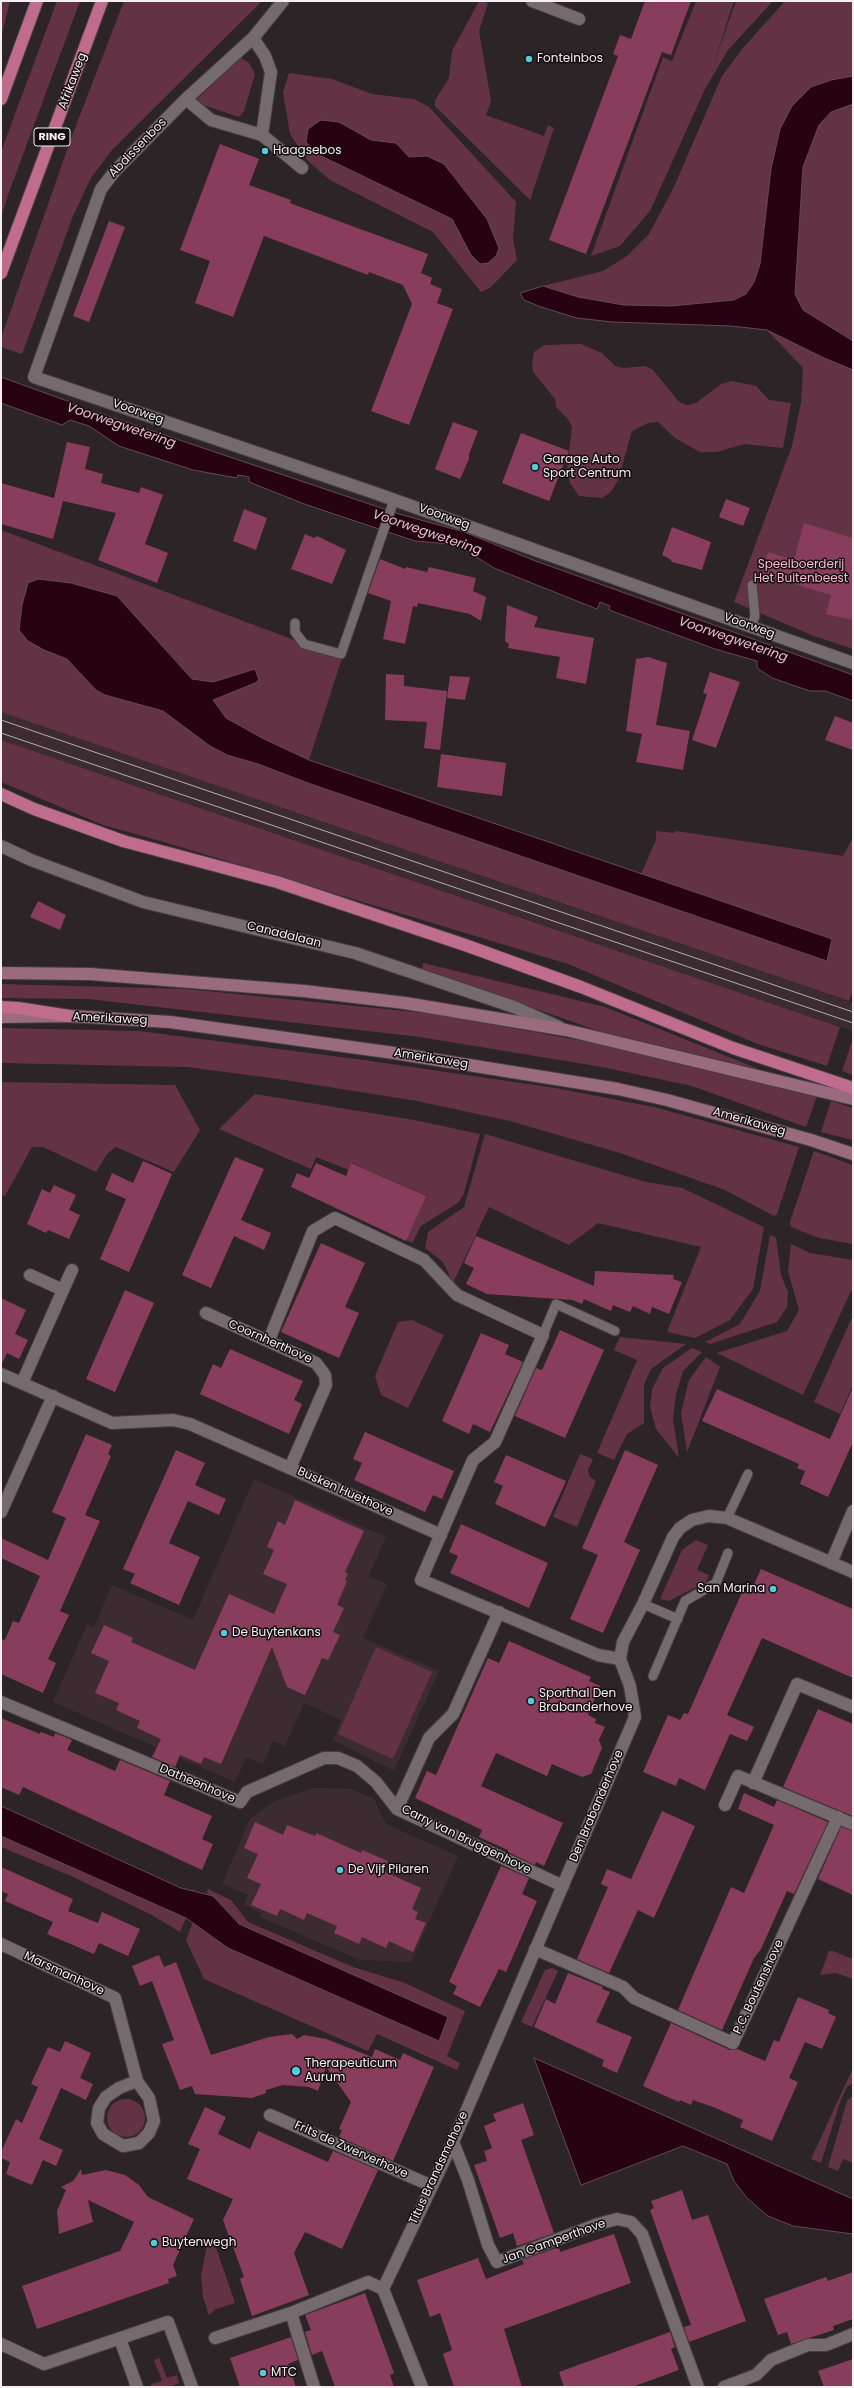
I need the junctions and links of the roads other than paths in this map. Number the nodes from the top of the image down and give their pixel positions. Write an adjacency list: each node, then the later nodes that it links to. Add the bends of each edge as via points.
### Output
1 (37, 1): 7 (main road)
2 (102, 1): 11 (main road, Afrikaweg / RING)
3 (282, 1): 6 (street, Abdissenbos)
4 (532, 1): 5 (street)
5 (579, 19)
6 (253, 38): 8 (street, Abdissenbos); 9 (street, via 265,56 271,72)
7 (1, 99)
8 (186, 99): 9 (street, via 211,120); 12 (street, Abdissenbos, via 114,171 101,189)
9 (262, 135): 10 (street)
10 (302, 168)
11 (1, 273)
12 (34, 377): 13 (street, Voorweg)
13 (394, 500): 15 (lane, via 341,654 304,644 295,632); 16 (street, Voorweg)
14 (752, 585): 16 (lane, via 755,616)
15 (295, 623)
16 (751, 627): 17 (street, Voorweg)
17 (853, 663)
18 (1, 794): 25 (main road, via 123,842 277,882 465,945 581,987 733,1048)
19 (1, 846): 24 (street, Canadalaan, via 31,860 143,902 355,954 514,1007)
20 (1, 973): 24 (main road, via 90,974 304,990 405,1003)
21 (1, 1007): 22 (main road)
22 (70, 1016): 23 (main road, Amerikaweg); 27 (main road, Amerikaweg, via 170,1022 394,1053 618,1089 715,1112)
23 (1, 1017)
24 (566, 1030): 26 (main road)
25 (853, 1088)
26 (853, 1099)
27 (853, 1154)
28 (72, 1270): 30 (street)
29 (30, 1274): 30 (street)
30 (63, 1290): 36 (street)
31 (206, 1313): 34 (street, Coornherthove)
32 (615, 1331): 33 (lane, via 556,1304)
33 (543, 1334): 34 (street, via 457,1295 424,1260 335,1218 313,1231); 43 (street, via 495,1442 473,1460)
34 (269, 1340): 38 (street, Coornherthove, via 316,1363 325,1375 326,1385)
35 (1, 1374): 36 (street, Busken Huethove)
36 (22, 1383): 37 (street, Busken Huethove)
37 (53, 1396): 38 (street, Busken Huethove, via 112,1423 173,1420 190,1424); 41 (street)
38 (290, 1468): 43 (street, Busken Huethove)
39 (748, 1474): 42 (lane)
40 (853, 1511): 45 (street)
41 (1, 1512)
42 (727, 1518): 45 (street); 47 (street, via 709,1516 692,1520 680,1528 673,1537)
43 (441, 1535): 48 (street, via 421,1580)
44 (728, 1553): 49 (lane, via 716,1583 685,1601)
45 (831, 1563): 46 (street)
46 (853, 1572)
47 (643, 1604): 49 (lane); 50 (street, via 623,1642)
48 (499, 1612): 50 (street, via 598,1655); 56 (street, Carry van Bruggenhove, via 453,1714 429,1738)
49 (678, 1619): 51 (lane)
50 (620, 1660): 59 (street, Den Brabanderhove, via 630,1686 635,1717)
51 (653, 1676)
52 (1, 1702): 56 (street, Datheenhove, via 240,1802 247,1792 324,1758 338,1758 357,1766 376,1782)
53 (853, 1707): 54 (street, via 797,1684)
54 (753, 1783): 55 (street, via 738,1776); 57 (street)
55 (725, 1805)
56 (397, 1809): 59 (street, Carry van Bruggenhove)
57 (838, 1817): 58 (street); 61 (street, P.C. Boutenshove, via 733,2043 634,1998 623,1987)
58 (853, 1824)
59 (562, 1886): 61 (street, Den Brabanderhove)
60 (1, 1944): 62 (street, Marsmanhove, via 115,1998)
61 (535, 1949): 64 (street, Titus Brandsmahove)
62 (137, 2081): 62 (street, Marsmanhove, via 148,2098 154,2121 149,2132 139,2143 123,2146 103,2134 97,2123 99,2108 106,2097 119,2088)
63 (270, 2115): 65 (street, Frits de Zwerverhove)
64 (453, 2142): 65 (street, Titus Brandsmahove); 76 (street, Jan Camperthove, via 496,2262 598,2224 617,2220 632,2222 642,2234)
65 (432, 2186): 66 (street, Titus Brandsmahove)
66 (383, 2289): 67 (street, via 368,2282); 75 (street)
67 (291, 2313): 69 (street); 74 (street)
68 (853, 2334): 77 (street, via 826,2345 808,2345 771,2360 756,2375)
69 (215, 2338)
70 (120, 2339): 71 (street, via 44,2364); 72 (street); 73 (street, via 168,2322)
71 (1, 2344)
72 (137, 2387)
73 (192, 2387)
74 (314, 2387)
75 (422, 2387)
76 (698, 2387)
77 (724, 2387)

